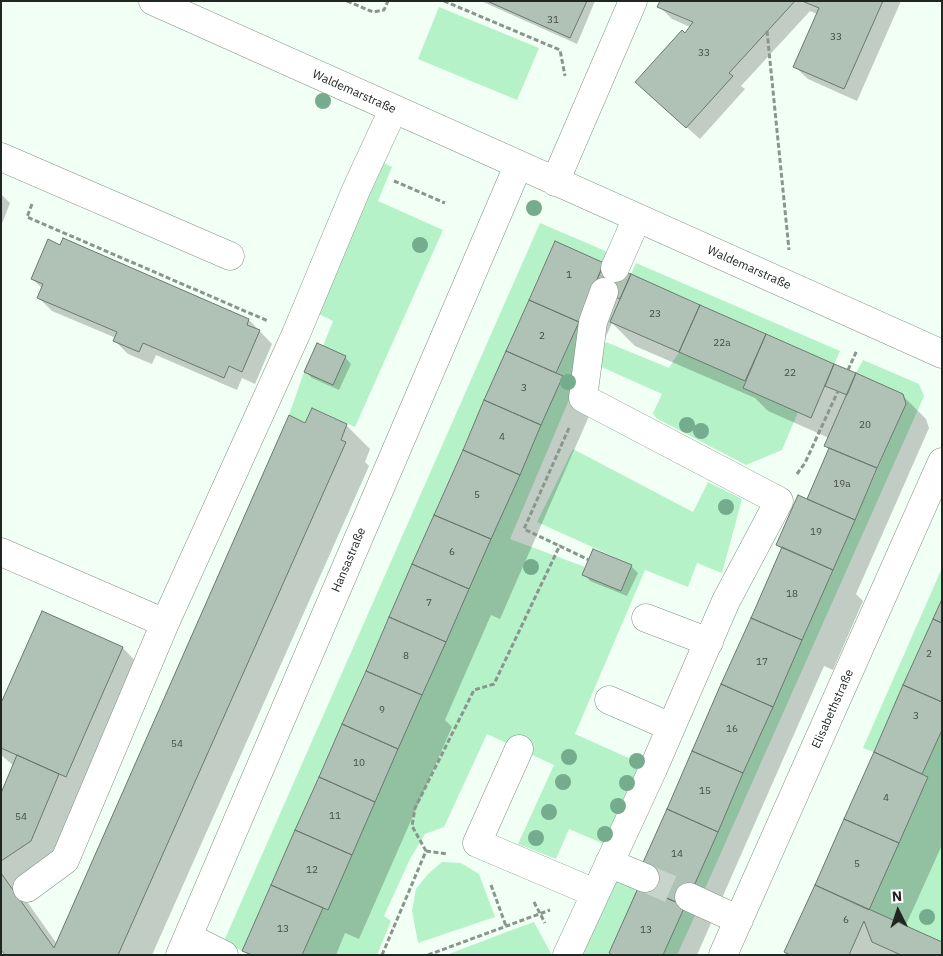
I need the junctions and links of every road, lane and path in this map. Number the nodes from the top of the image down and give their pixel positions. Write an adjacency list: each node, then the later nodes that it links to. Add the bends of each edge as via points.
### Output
1 (154, 1): 8 (street, Waldemarstraße)
2 (347, 1): 3 (path, via 373,12 384,10)
3 (388, 1)
4 (444, 1): 7 (path, via 560,50)
5 (632, 1): 12 (street)
6 (767, 31): 16 (path)
7 (565, 77)
8 (393, 110): 10 (street, Waldemarstraße); 18 (street)
9 (1, 157): 11 (street)
10 (518, 166): 12 (street, Waldemarstraße); 42 (street, Hansastraße)
11 (44, 176): 17 (street); 18 (path, via 27,217)
12 (555, 182): 15 (street, Waldemarstraße)
13 (389, 188): 14 (path, via 393,180)
14 (445, 203)
15 (637, 218): 19 (street, Waldemarstraße); 21 (street, via 592,322)
16 (786, 222)
17 (230, 256)
18 (296, 334): 28 (street)
19 (942, 354)
20 (838, 391): 23 (path, via 805,463)
21 (582, 398): 23 (street); 24 (path, via 524,529)
22 (942, 462): 40 (street, Elisabethstraße)
23 (779, 501): 29 (street, via 726,601)
24 (560, 545): 26 (path); 44 (path, via 494,684 474,690 415,808 412,826 426,851)
25 (1, 552): 28 (street)
26 (589, 560)
27 (646, 618): 29 (street)
28 (165, 623): 36 (street, via 65,860)
29 (709, 642): 31 (street)
30 (608, 700): 31 (street)
31 (671, 727): 34 (street)
32 (519, 749): 33 (street, via 477,842)
33 (512, 858): 37 (street); 41 (path)
34 (609, 863): 35 (street); 37 (street)
35 (645, 878)
36 (27, 888)
37 (595, 893): 46 (street)
38 (689, 897): 40 (street)
39 (527, 918): 45 (path)
40 (739, 920): 47 (street, Elisabethstraße)
41 (549, 930)
42 (184, 946): 43 (street)
43 (224, 955)
44 (382, 955)
45 (428, 955)
46 (567, 955)
47 (723, 955)

